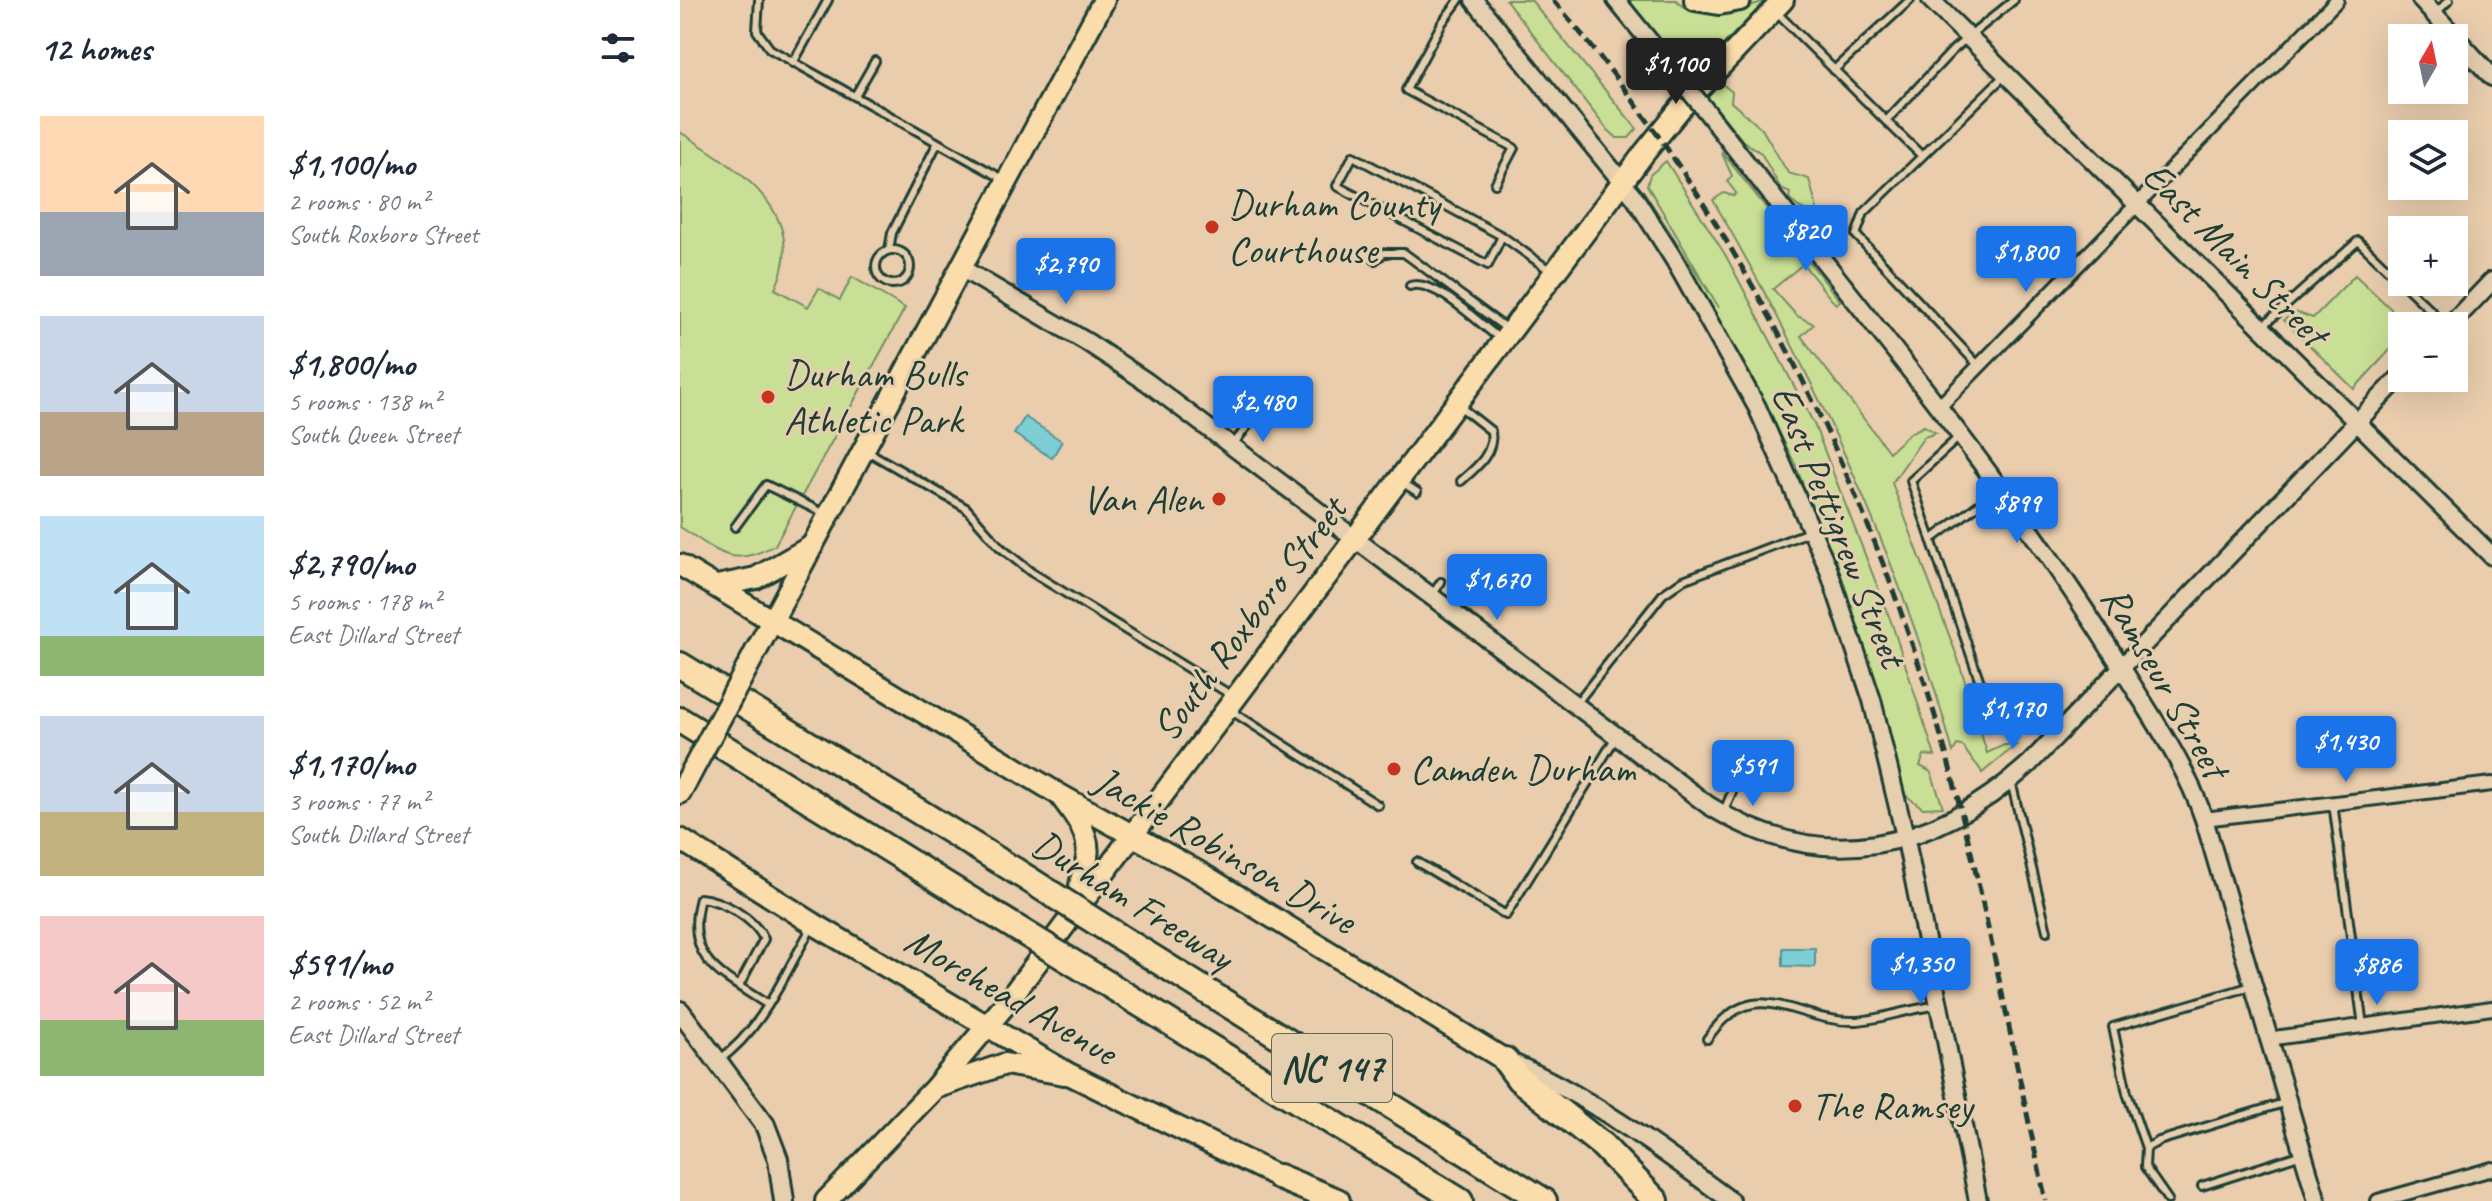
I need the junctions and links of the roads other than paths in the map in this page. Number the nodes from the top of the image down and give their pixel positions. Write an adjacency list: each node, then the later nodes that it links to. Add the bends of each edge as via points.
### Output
1 (759, 0): 19 (lane, via 756,21 762,41)
2 (828, 0): 19 (lane)
3 (1104, 0): 27 (main road)
4 (1459, 0): 29 (lane, via 1406,90 1514,148)
5 (1474, 0): 28 (street, East Pettigrew Street)
6 (1616, 0): 47 (street, Ramseur Street, bridge)
7 (1695, 0): 8 (main road)
8 (1740, 0)
9 (1910, 0): 20 (lane)
10 (1931, 0): 17 (street, East Main Street)
11 (2014, 0): 17 (lane)
12 (2337, 0): 30 (street)
13 (2421, 0): 16 (street)
14 (2449, 0): 16 (lane)
15 (1778, 5): 20 (lane); 28 (main road, South Roxboro Street, via 1680,109)
16 (2434, 14): 22 (street)
17 (1968, 38): 21 (street, East Main Street); 24 (lane)
18 (875, 61): 23 (lane)
19 (793, 63): 23 (lane)
20 (1834, 70): 24 (lane)
21 (2005, 75): 26 (lane); 30 (street, East Main Street)
22 (2492, 77)
23 (855, 96): 25 (lane)
24 (1886, 121): 26 (lane)
25 (937, 144): 27 (lane); 32 (lane, via 892,233)
26 (1922, 156): 44 (lane, via 1864,213 1856,235)
27 (1007, 181): 34 (main road)
28 (1622, 182): 35 (main road, South Roxboro Street); 59 (street, East Pettigrew Street, via 1732,360)
29 (1495, 184)
30 (2139, 205): 42 (street, East Main Street); 44 (street)
31 (1502, 236): 31 (lane, via 1353,156 1337,186 1488,265); 35 (lane)
32 (889, 250): 32 (lane, via 879,255 876,271 887,283 898,283 908,276 909,260 901,251)
33 (1375, 260): 38 (lane, via 1384,253 1404,253)
34 (961, 268): 51 (street, via 1087,342); 52 (main road)
35 (1555, 274): 43 (main road, South Roxboro Street)
36 (2492, 281): 41 (street)
37 (1410, 286): 39 (lane, via 1427,285)
38 (1467, 299): 39 (lane); 43 (lane)
39 (1460, 308): 43 (lane)
40 (2433, 312): 42 (lane, via 2358,241)
41 (2462, 312)
42 (2261, 328): 49 (street, East Main Street)
43 (1507, 337): 46 (main road, South Roxboro Street)
44 (1979, 366): 47 (street)
45 (2388, 390): 49 (street)
46 (1456, 403): 53 (main road, South Roxboro Street); 54 (lane, via 1491,431 1492,438 1483,463)
47 (1938, 408): 50 (street, Ramseur Street)
48 (1255, 416): 51 (lane)
49 (2356, 423): 63 (street, East Main Street); 70 (street)
50 (1960, 436): 55 (street, Ramseur Street); 61 (lane, via 1911,481)
51 (1232, 446): 60 (street)
52 (864, 450): 57 (main road); 71 (lane, via 966,508 1031,572)
53 (1398, 479): 56 (lane); 60 (main road, South Roxboro Street)
54 (1461, 481)
55 (2001, 488): 61 (lane); 70 (street, Ramseur Street)
56 (1417, 492)
57 (828, 516): 58 (lane, via 766,485); 62 (main road)
58 (735, 527)
59 (1812, 531): 72 (lane, via 1683,580 1663,594); 87 (street, East Pettigrew Street, via 1853,637)
60 (1354, 538): 67 (street); 71 (main road, South Roxboro Street)
61 (1931, 540): 73 (lane, via 1991,714)
62 (812, 546): 66 (main road, via 756,578); 68 (main road)
63 (2492, 556)
64 (680, 565): 66 (main road, Jackie Robinson Drive)
65 (1441, 582): 67 (lane)
66 (717, 586): 68 (main road, Jackie Robinson Drive)
67 (1431, 597): 72 (street)
68 (773, 619): 79 (main road, bridge); 80 (main road, Jackie Robinson Drive)
69 (680, 665): 120 (highway, Durham Freeway / NC 147, bridge)
70 (2120, 666): 76 (street); 84 (street, Ramseur Street, via 2183,766)
71 (1230, 703): 82 (lane); 85 (main road, South Roxboro Street)
72 (1574, 705): 75 (street)
73 (2017, 706)
74 (680, 720): 119 (highway, Durham Freeway / NC 147, bridge)
75 (1616, 737): 83 (street); 88 (lane, via 1506,915)
76 (2011, 781): 87 (street, via 1962,816); 91 (lane)
77 (2492, 784): 81 (street)
78 (1732, 792): 83 (lane)
79 (680, 793)
80 (1060, 795): 85 (main road, Jackie Robinson Drive); 89 (main road, via 1086,837 1088,855 1077,888)
81 (2333, 803): 84 (street); 93 (lane)
82 (1378, 805)
83 (1723, 815): 87 (street, via 1758,832 1809,845)
84 (2204, 819): 95 (street, Ramseur Street)
85 (1134, 836): 89 (main road, South Roxboro Street); 104 (main road, Jackie Robinson Drive)
86 (680, 839): 90 (main road, Morehead Avenue)
87 (1906, 840): 97 (street, East Pettigrew Street)
88 (1417, 862)
89 (1082, 902): 101 (main road, South Roxboro Street)
90 (814, 924): 96 (lane); 101 (main road, Morehead Avenue)
91 (2047, 931)
92 (2379, 946): 93 (lane)
93 (2354, 950): 100 (lane)
94 (739, 986): 94 (lane, via 708,965 693,923 700,898 714,900 758,927 764,939); 96 (lane)
95 (2252, 986): 103 (street, Ramseur Street); 109 (lane, via 2113,1027)
96 (768, 1005): 105 (lane, via 740,1045)
97 (1941, 1006): 102 (lane, via 1860,1021 1769,1001 1723,1016); 123 (street, East Pettigrew Street)
98 (2492, 1008): 100 (street)
99 (680, 1011): 105 (main road)
100 (2363, 1027): 103 (street)
101 (987, 1028): 106 (main road, Morehead Avenue); 107 (main road, South Roxboro Street)
102 (1707, 1039)
103 (2267, 1039): 108 (street, Ramseur Street)
104 (1505, 1060): 121 (highway, via 1519,1079 1602,1145); 122 (street, Jackie Robinson Drive, via 1531,1070 1615,1122)
105 (717, 1061): 115 (main road, via 765,1125 778,1159)
106 (1069, 1074): 107 (main road, via 1005,1064); 112 (main road, Morehead Avenue)
107 (934, 1089): 116 (main road, South Roxboro Street)
108 (2287, 1102): 109 (lane); 110 (street, Ramseur Street)
109 (2146, 1148): 114 (lane, via 2145,1167)
110 (2302, 1154): 113 (lane); 124 (street, Ramseur Street)
111 (2492, 1169): 125 (street)
112 (1279, 1177): 117 (street, Morehead Avenue); 118 (highway)
113 (2202, 1186)
114 (2168, 1200)
115 (784, 1201)
116 (826, 1201)
117 (1314, 1201)
118 (1337, 1201)
119 (1460, 1201)
120 (1544, 1201)
121 (1656, 1201)
122 (1731, 1201)
123 (1978, 1201)
124 (2317, 1201)
125 (2378, 1201)

